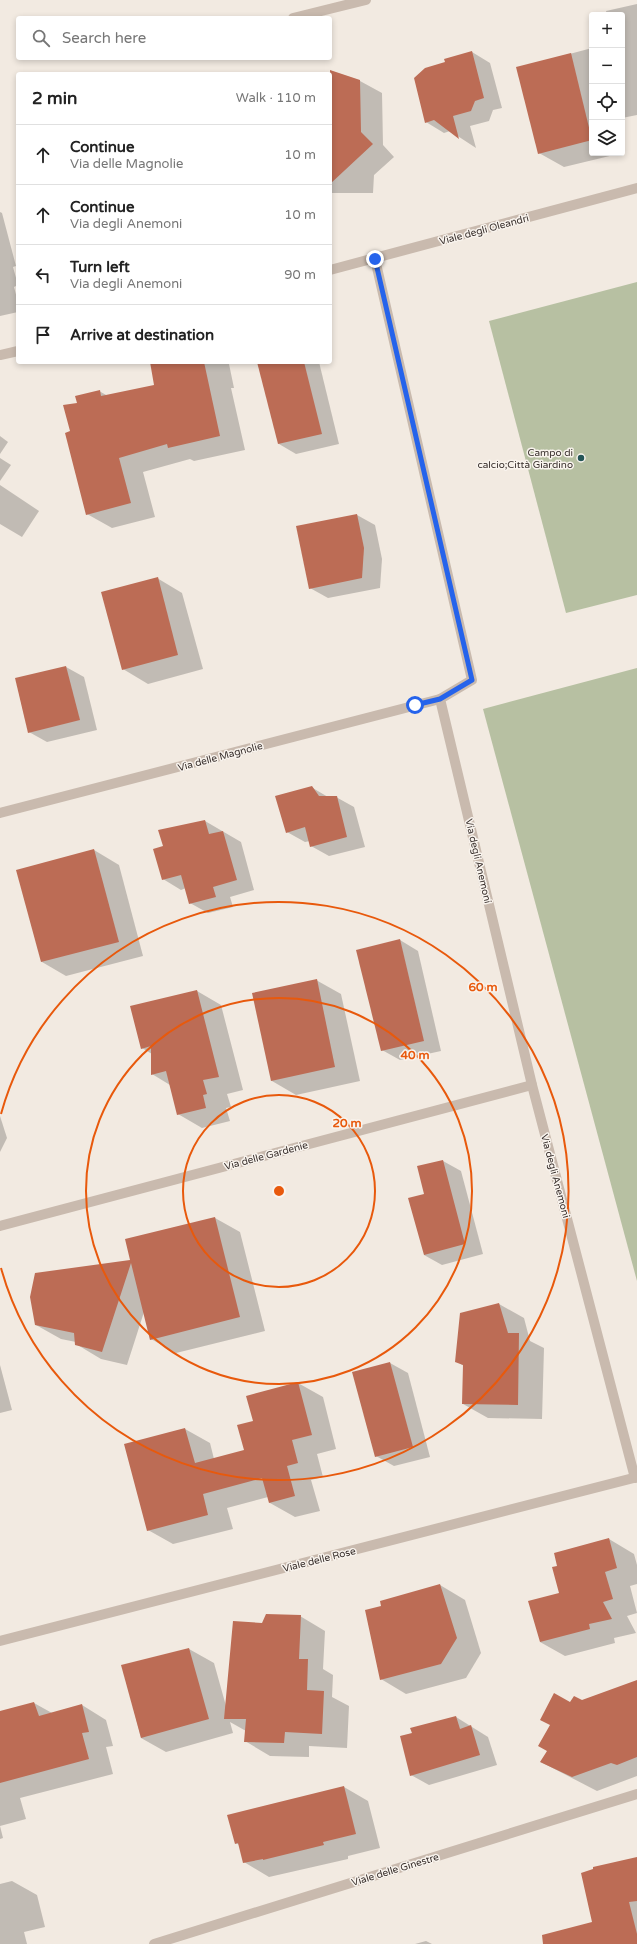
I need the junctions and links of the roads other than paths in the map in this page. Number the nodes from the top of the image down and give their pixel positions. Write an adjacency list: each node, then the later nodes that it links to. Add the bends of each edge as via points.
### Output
1 (366, 0): 2 (street)
2 (301, 16)
3 (637, 188): 4 (street, Viale degli Oleandri)
4 (375, 259): 5 (street, Viale degli Oleandri); 8 (street, via 472,680)
5 (332, 270)
6 (16, 351): 7 (street)
7 (0, 355)
8 (440, 699): 9 (street, Via delle Magnolie); 10 (street, Via degli Anemoni)
9 (0, 813)
10 (532, 1084): 11 (street, Via delle Gardenie); 12 (street, Via degli Anemoni)
11 (0, 1226)
12 (636, 1477): 13 (street, Viale delle Rose)
13 (0, 1641)
14 (637, 1794): 15 (street, Viale delle Ginestre)
15 (154, 1944)

